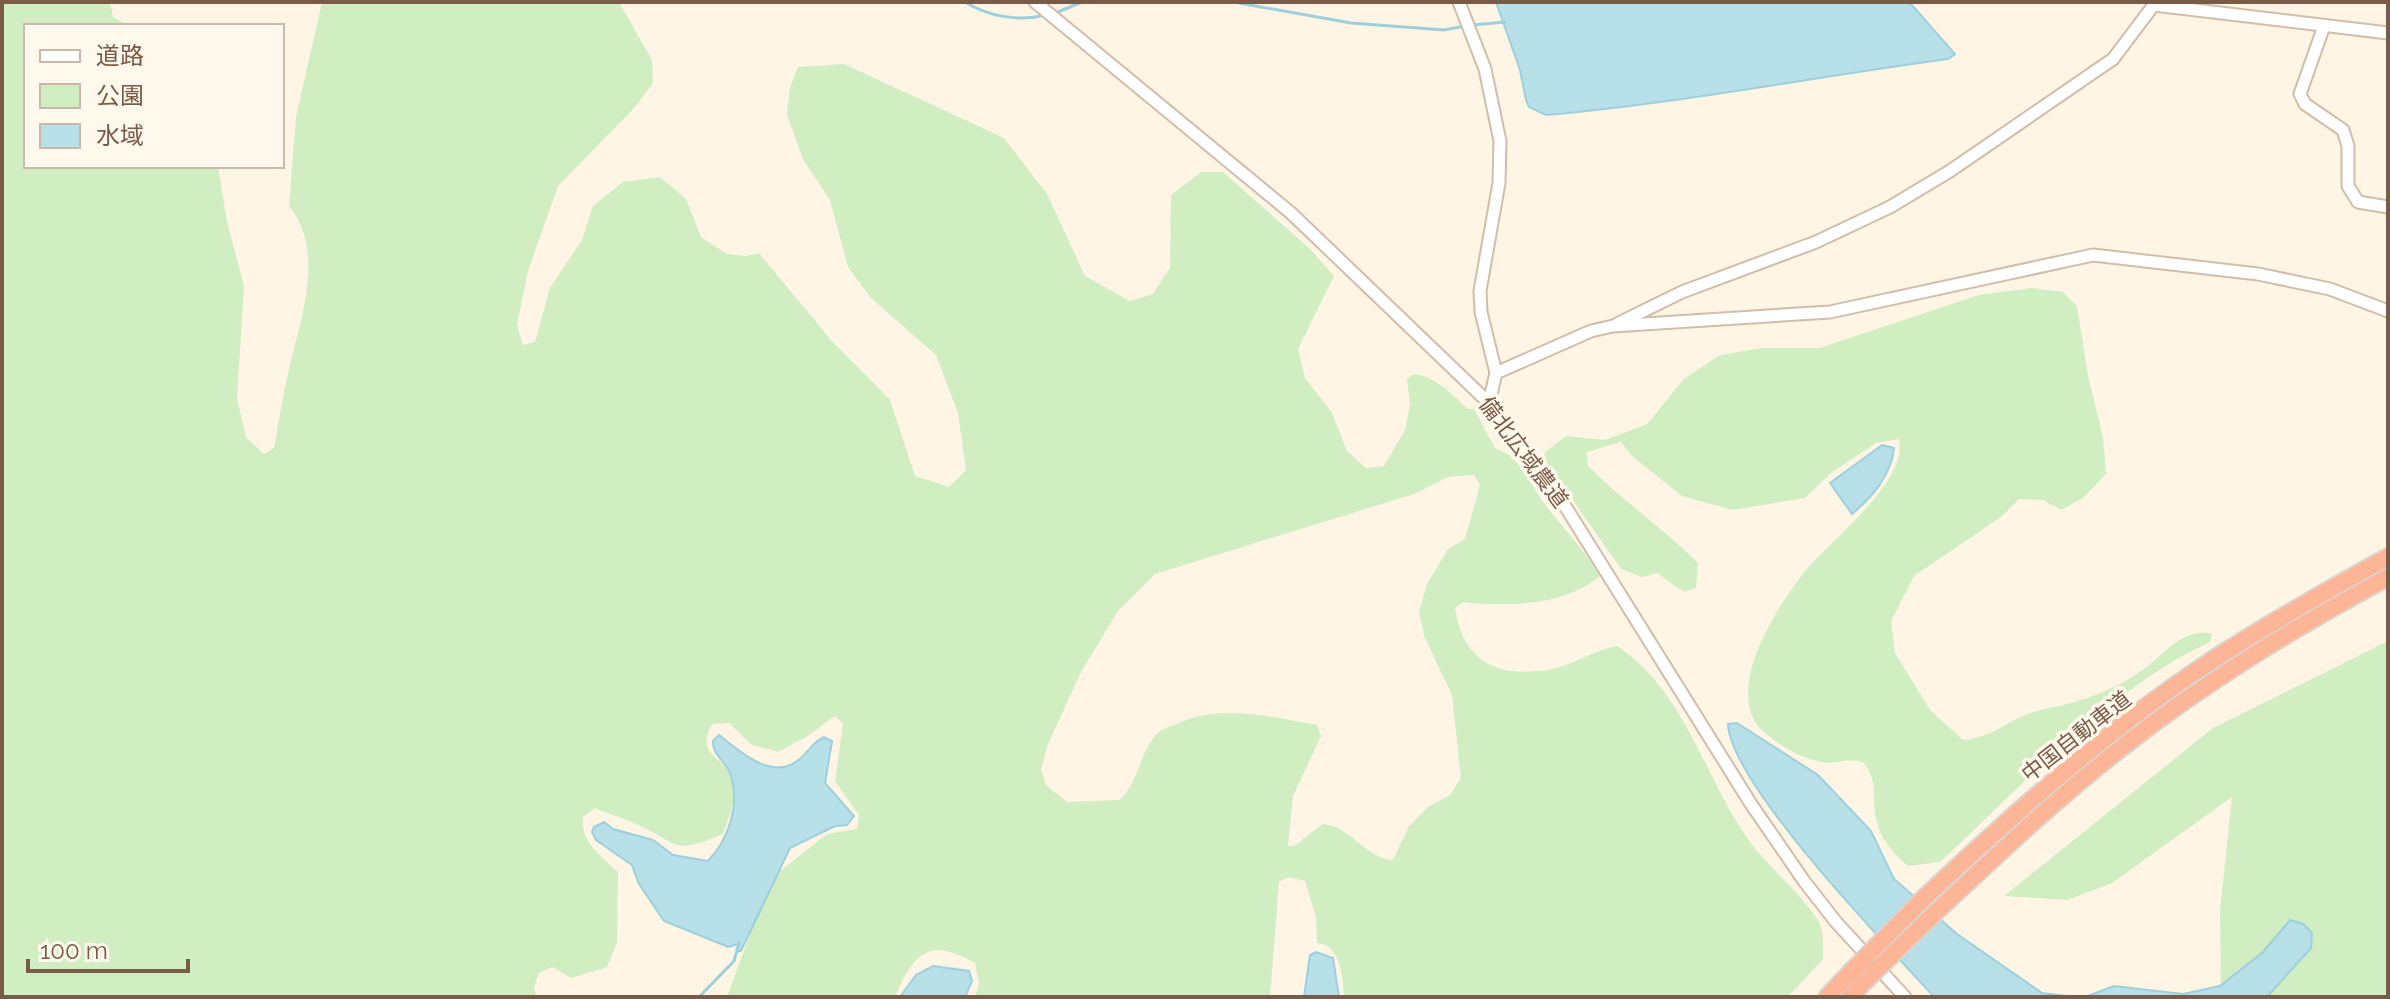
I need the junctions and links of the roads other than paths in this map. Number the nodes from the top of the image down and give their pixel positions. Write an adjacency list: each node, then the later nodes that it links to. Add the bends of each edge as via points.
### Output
1 (1459, 2): 9 (street, via 1485,69 1500,141 1499,183 1480,291)
2 (1037, 4): 10 (street, 備北広域農道, via 1291,213)
3 (2155, 4): 4 (street); 8 (street, via 2113,59 1902,200 1816,242 1682,292)
4 (2324, 26): 5 (street); 6 (street, via 2300,94 2305,104 2343,130 2348,186 2358,202)
5 (2388, 33)
6 (2388, 207)
7 (2388, 311): 8 (street, via 2330,289 2258,274 2093,255 1830,312)
8 (1613, 326): 9 (street, via 1577,336)
9 (1496, 373): 10 (street)
10 (1489, 403): 16 (street, 備北広域農道, via 1560,498 1795,869)
11 (2388, 557): 13 (highway, 中国自動車道, bridge, via 2297,607 2190,676 2017,811 1925,897)
12 (2388, 577): 13 (highway, 中国自動車道, bridge, via 2210,682 2125,745)
13 (1857, 977): 14 (highway, 中国自動車道); 15 (highway, 中国自動車道)
14 (1827, 997)
15 (1850, 997)
16 (1905, 997)

